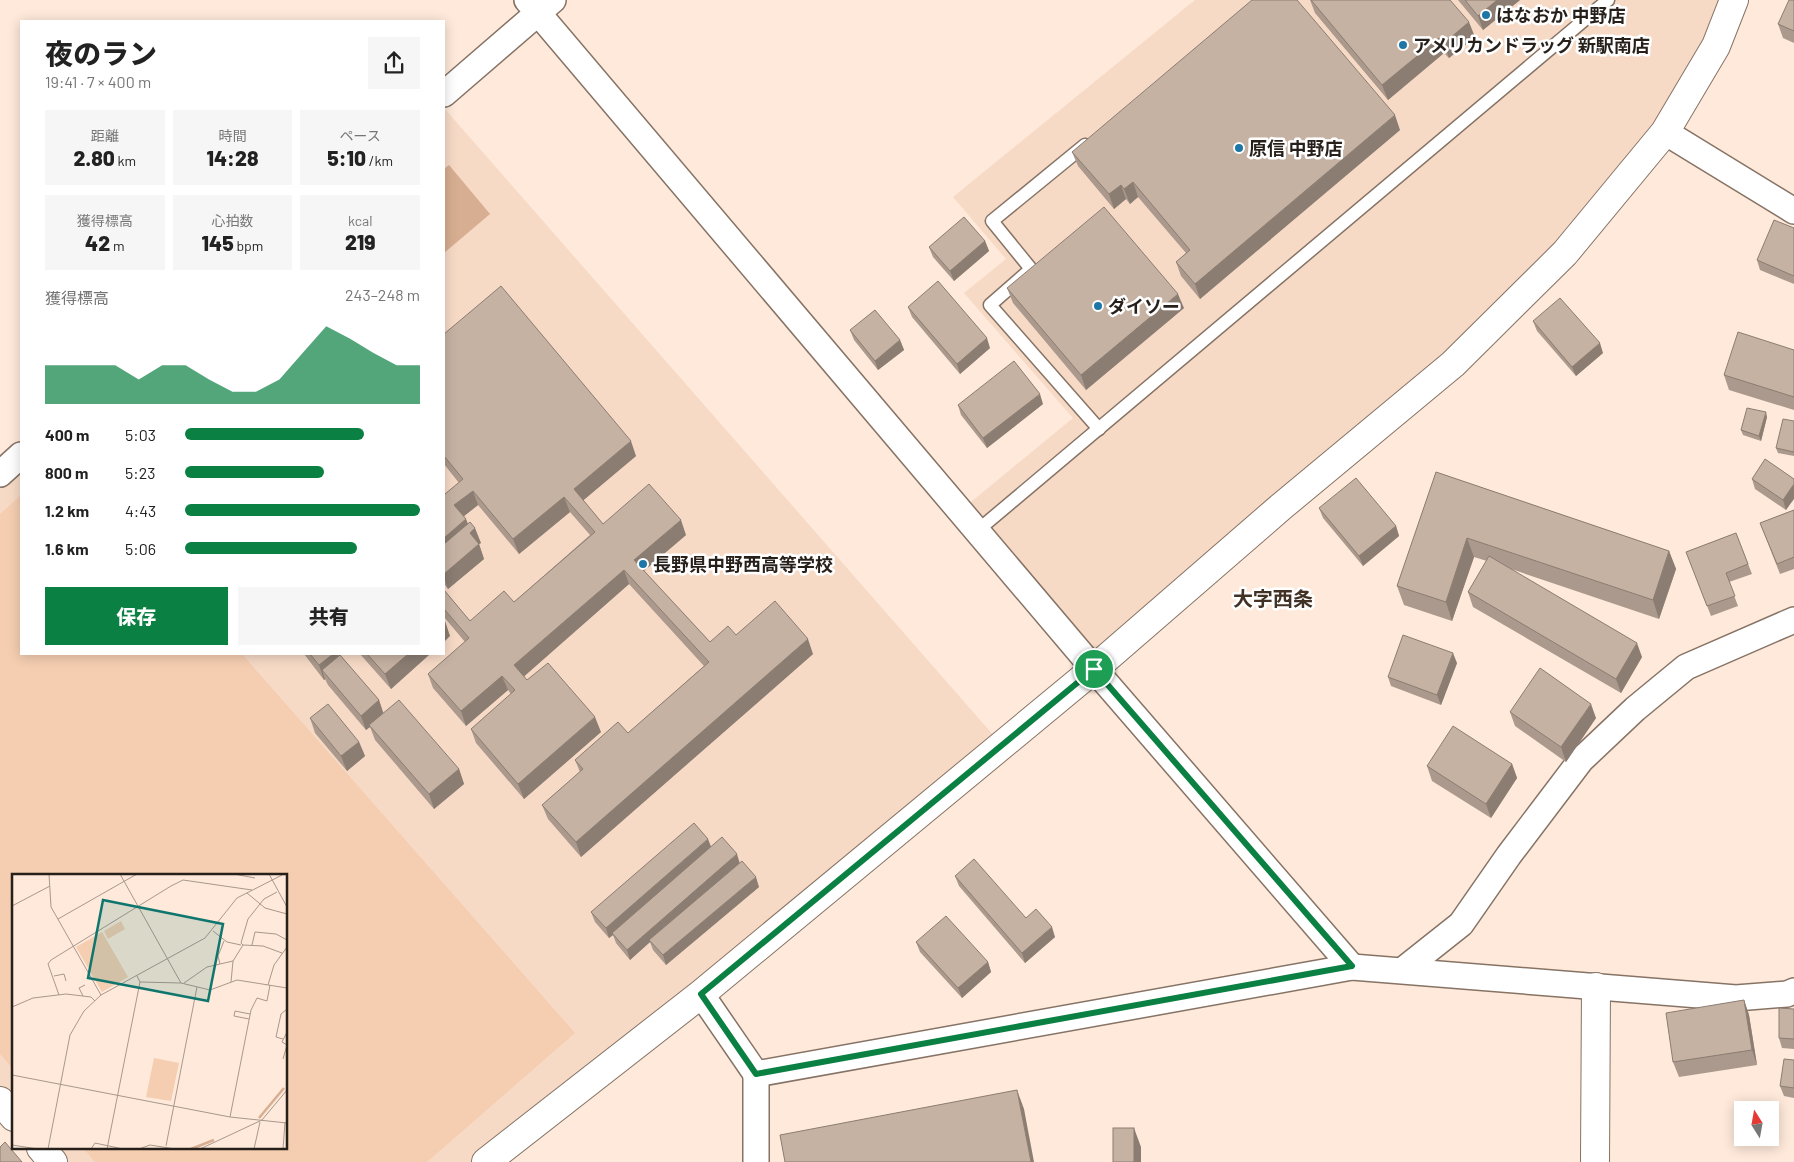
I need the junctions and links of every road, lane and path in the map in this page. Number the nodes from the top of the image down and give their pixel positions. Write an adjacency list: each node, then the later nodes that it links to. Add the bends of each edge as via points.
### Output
1 (1608, 0): 8 (lane)
2 (1734, 0): 5 (street, via 1716,46)
3 (540, 4): 4 (street); 11 (street)
4 (445, 93)
5 (1666, 132): 7 (street); 13 (street, via 1565,252 1453,364)
6 (1098, 135): 8 (lane, via 992,221 1032,269 990,305)
7 (1794, 211)
8 (1099, 428): 11 (lane)
9 (20, 457): 10 (street)
10 (0, 474)
11 (977, 531): 13 (street)
12 (1794, 620): 15 (street, via 1686,667 1635,709 1581,760 1461,924)
13 (1094, 669): 14 (street); 18 (street)
14 (1352, 966): 15 (street); 19 (street)
15 (1403, 970): 16 (street)
16 (1596, 987): 17 (street, via 1736,998); 26 (street)
17 (1794, 991)
18 (701, 994): 19 (street); 24 (street)
19 (756, 1074): 25 (street)
20 (0, 1101): 21 (street)
21 (12, 1115)
22 (43, 1150): 23 (street)
23 (53, 1162)
24 (486, 1162)
25 (756, 1162)
26 (1595, 1162)

